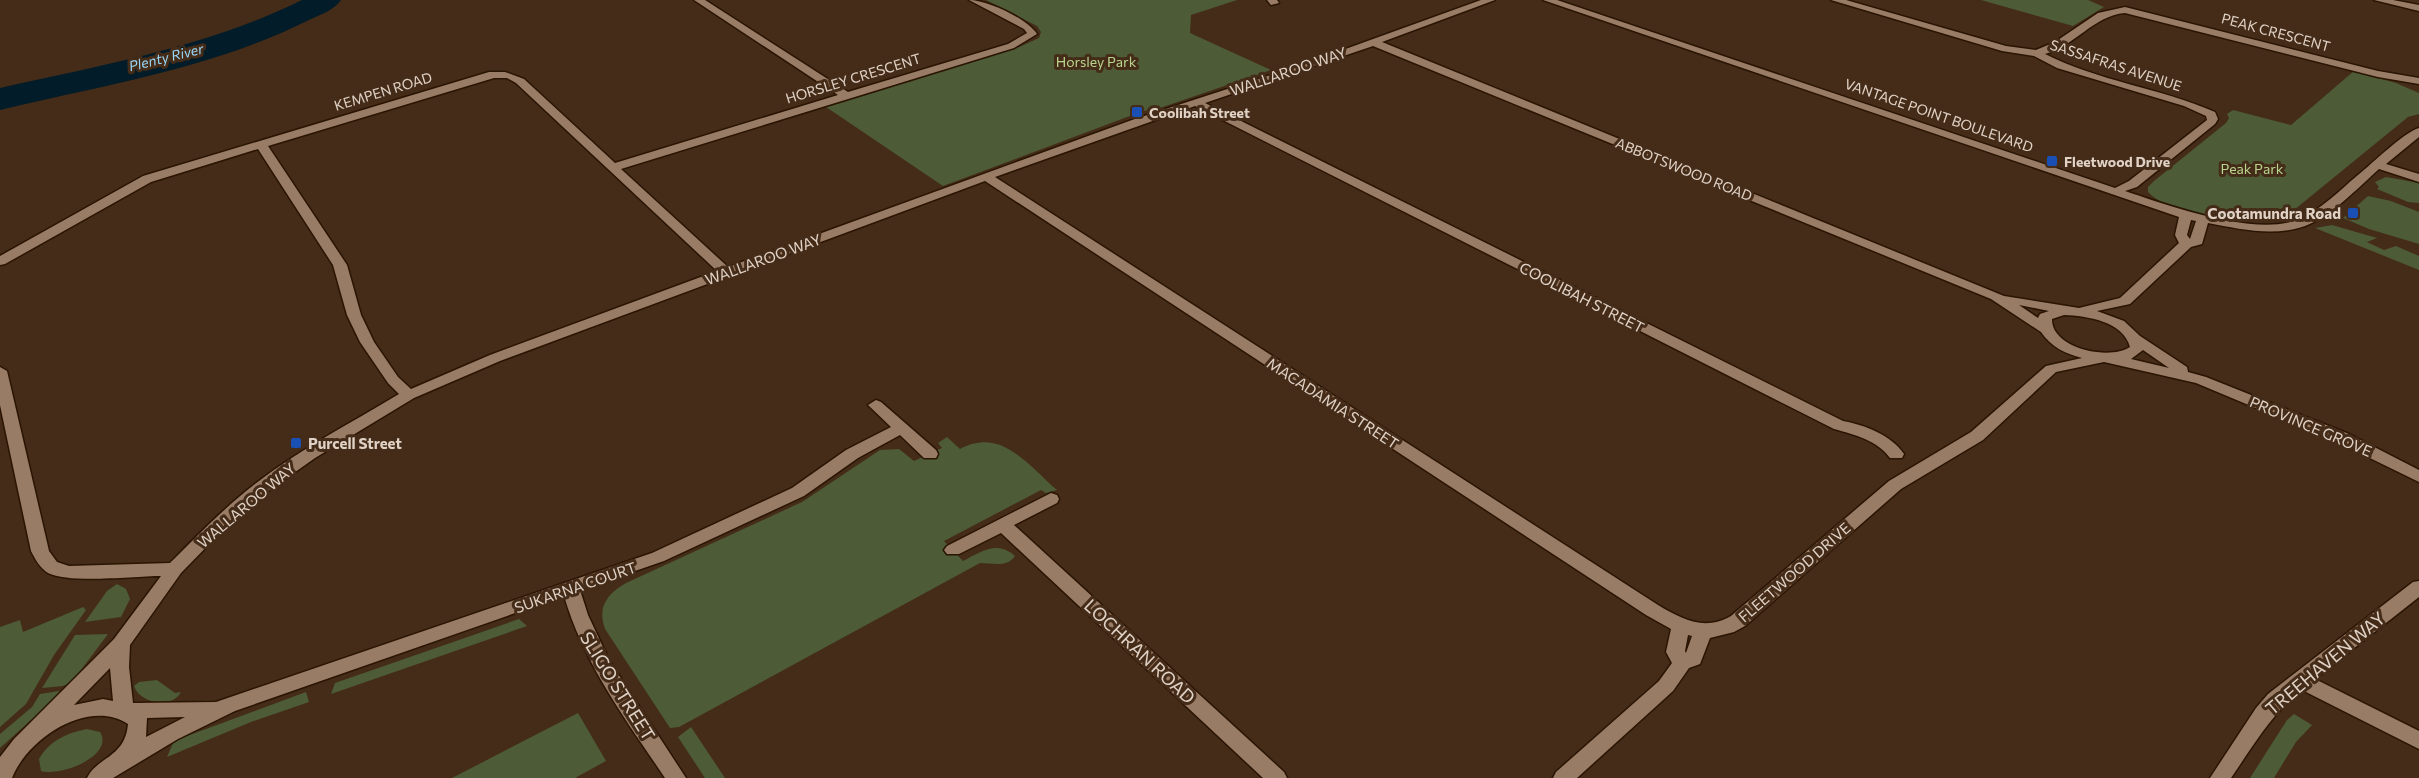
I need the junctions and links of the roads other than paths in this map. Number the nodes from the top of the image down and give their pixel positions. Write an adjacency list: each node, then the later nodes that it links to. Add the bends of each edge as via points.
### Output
1 (699, 0): 14 (street)
2 (974, 0): 14 (street, HORSLEY CRESCENT, via 1028,27 1032,34 1011,46)
3 (1486, 0): 9 (street, WALLAROO WAY)
4 (1548, 0): 7 (street, VANTAGE POINT BOULEVARD)
5 (1836, 0): 10 (street, SASSAFRAS AVENUE, via 2005,50)
6 (2379, 0): 8 (street)
7 (1563, 2): 22 (street, VANTAGE POINT BOULEVARD)
8 (2419, 8)
9 (1373, 42): 15 (street, WALLAROO WAY); 28 (street, ABBOTSWOOD ROAD)
10 (2036, 53): 11 (street, PEAK CRESCENT, via 2110,12 2125,10); 22 (street, SASSAFRAS AVENUE, via 2067,68 2199,107 2213,116 2211,122)
11 (2378, 74): 12 (street, PEAK CRESCENT); 13 (street, PEAK CRESCENT)
12 (2419, 81)
13 (2419, 89)
14 (846, 96): 19 (street, HORSLEY CRESCENT)
15 (1195, 102): 20 (street, WALLAROO WAY); 41 (street, COOLIBAH STREET, via 1840,426 1845,434 1870,447 1896,454)
16 (2419, 131): 18 (street, VANTAGE POINT BOULEVARD)
17 (261, 144): 19 (street, KEMPEN ROAD, via 478,78 503,74 515,77); 26 (street, KEMPEN ROAD, via 147,179); 37 (street, via 340,265 354,315 367,342 393,380)
18 (2377, 165): 21 (street); 24 (street, VANTAGE POINT BOULEVARD, via 2316,216 2302,223 2263,227)
19 (614, 167): 27 (street, KEMPEN ROAD)
20 (986, 177): 27 (street, WALLAROO WAY); 49 (street, MACADAMIA STREET)
21 (2419, 178)
22 (2125, 190): 23 (street, VANTAGE POINT BOULEVARD)
23 (2186, 215): 24 (street, VANTAGE POINT BOULEVARD); 25 (street, via 2181,235)
24 (2202, 220): 25 (street, via 2198,241)
25 (2186, 244): 29 (street)
26 (0, 261)
27 (726, 272): 37 (street, WALLAROO WAY, via 495,358)
28 (1996, 296): 30 (street, ABBOTSWOOD ROAD); 31 (street, ABBOTSWOOD ROAD)
29 (2125, 301): 30 (street); 32 (street, via 2126,321)
30 (2073, 311): 31 (street, via 2044,317); 32 (street, ABBOTSWOOD ROAD, via 2105,318)
31 (2047, 333): 33 (street, ABBOTSWOOD ROAD, via 2073,350); 34 (street, via 2053,352)
32 (2133, 337): 33 (street, FLEETWOOD DRIVE, via 2137,348 2133,353); 36 (street, PROVINCE GROVE)
33 (2106, 358): 34 (street, FLEETWOOD DRIVE); 36 (street, PROVINCE GROVE)
34 (2052, 369): 41 (street, FLEETWOOD DRIVE, via 1977,436)
35 (0, 371): 46 (street, via 40,551 48,565 69,573)
36 (2201, 380): 42 (street, PROVINCE GROVE, via 2343,438)
37 (409, 395): 46 (street, WALLAROO WAY, via 347,429 285,471 216,527)
38 (876, 405): 39 (street)
39 (902, 428): 40 (street); 48 (street, SUKARNA COURT, via 859,450 781,500 658,557)
40 (930, 454)
41 (1922, 468): 50 (street, FLEETWOOD DRIVE, via 1875,501 1738,621 1719,631)
42 (2419, 477)
43 (1051, 499): 44 (street)
44 (1002, 524): 45 (street); 62 (street, LOCHRAN ROAD)
45 (953, 550)
46 (175, 569): 51 (street, WALLAROO WAY)
47 (2419, 587): 53 (street, TREEHAVEN WAY)
48 (571, 589): 54 (street, SUKARNA COURT); 61 (street, SLIGO STREET, via 579,621 592,647)
49 (1681, 626): 50 (street, FLEETWOOD DRIVE); 52 (street, via 1675,652)
50 (1702, 632): 52 (street, via 1694,659)
51 (121, 644): 55 (street, via 119,667); 57 (street, WALLAROO WAY)
52 (1682, 663): 63 (street, via 1666,686)
53 (2300, 680): 56 (street); 64 (street, TREEHAVEN WAY, via 2263,714)
54 (228, 705): 55 (street, SUKARNA COURT, via 179,711); 59 (street, SUKARNA COURT, via 171,733)
55 (127, 709): 57 (street, SUKARNA COURT, via 109,706 71,714); 59 (street, via 138,720 139,732 132,747)
56 (2419, 741)
57 (25, 742): 58 (street); 60 (street, via 6,763)
58 (0, 759)
59 (107, 773)
60 (2, 778)
61 (676, 778)
62 (1277, 778)
63 (1563, 778)
64 (2220, 778)

